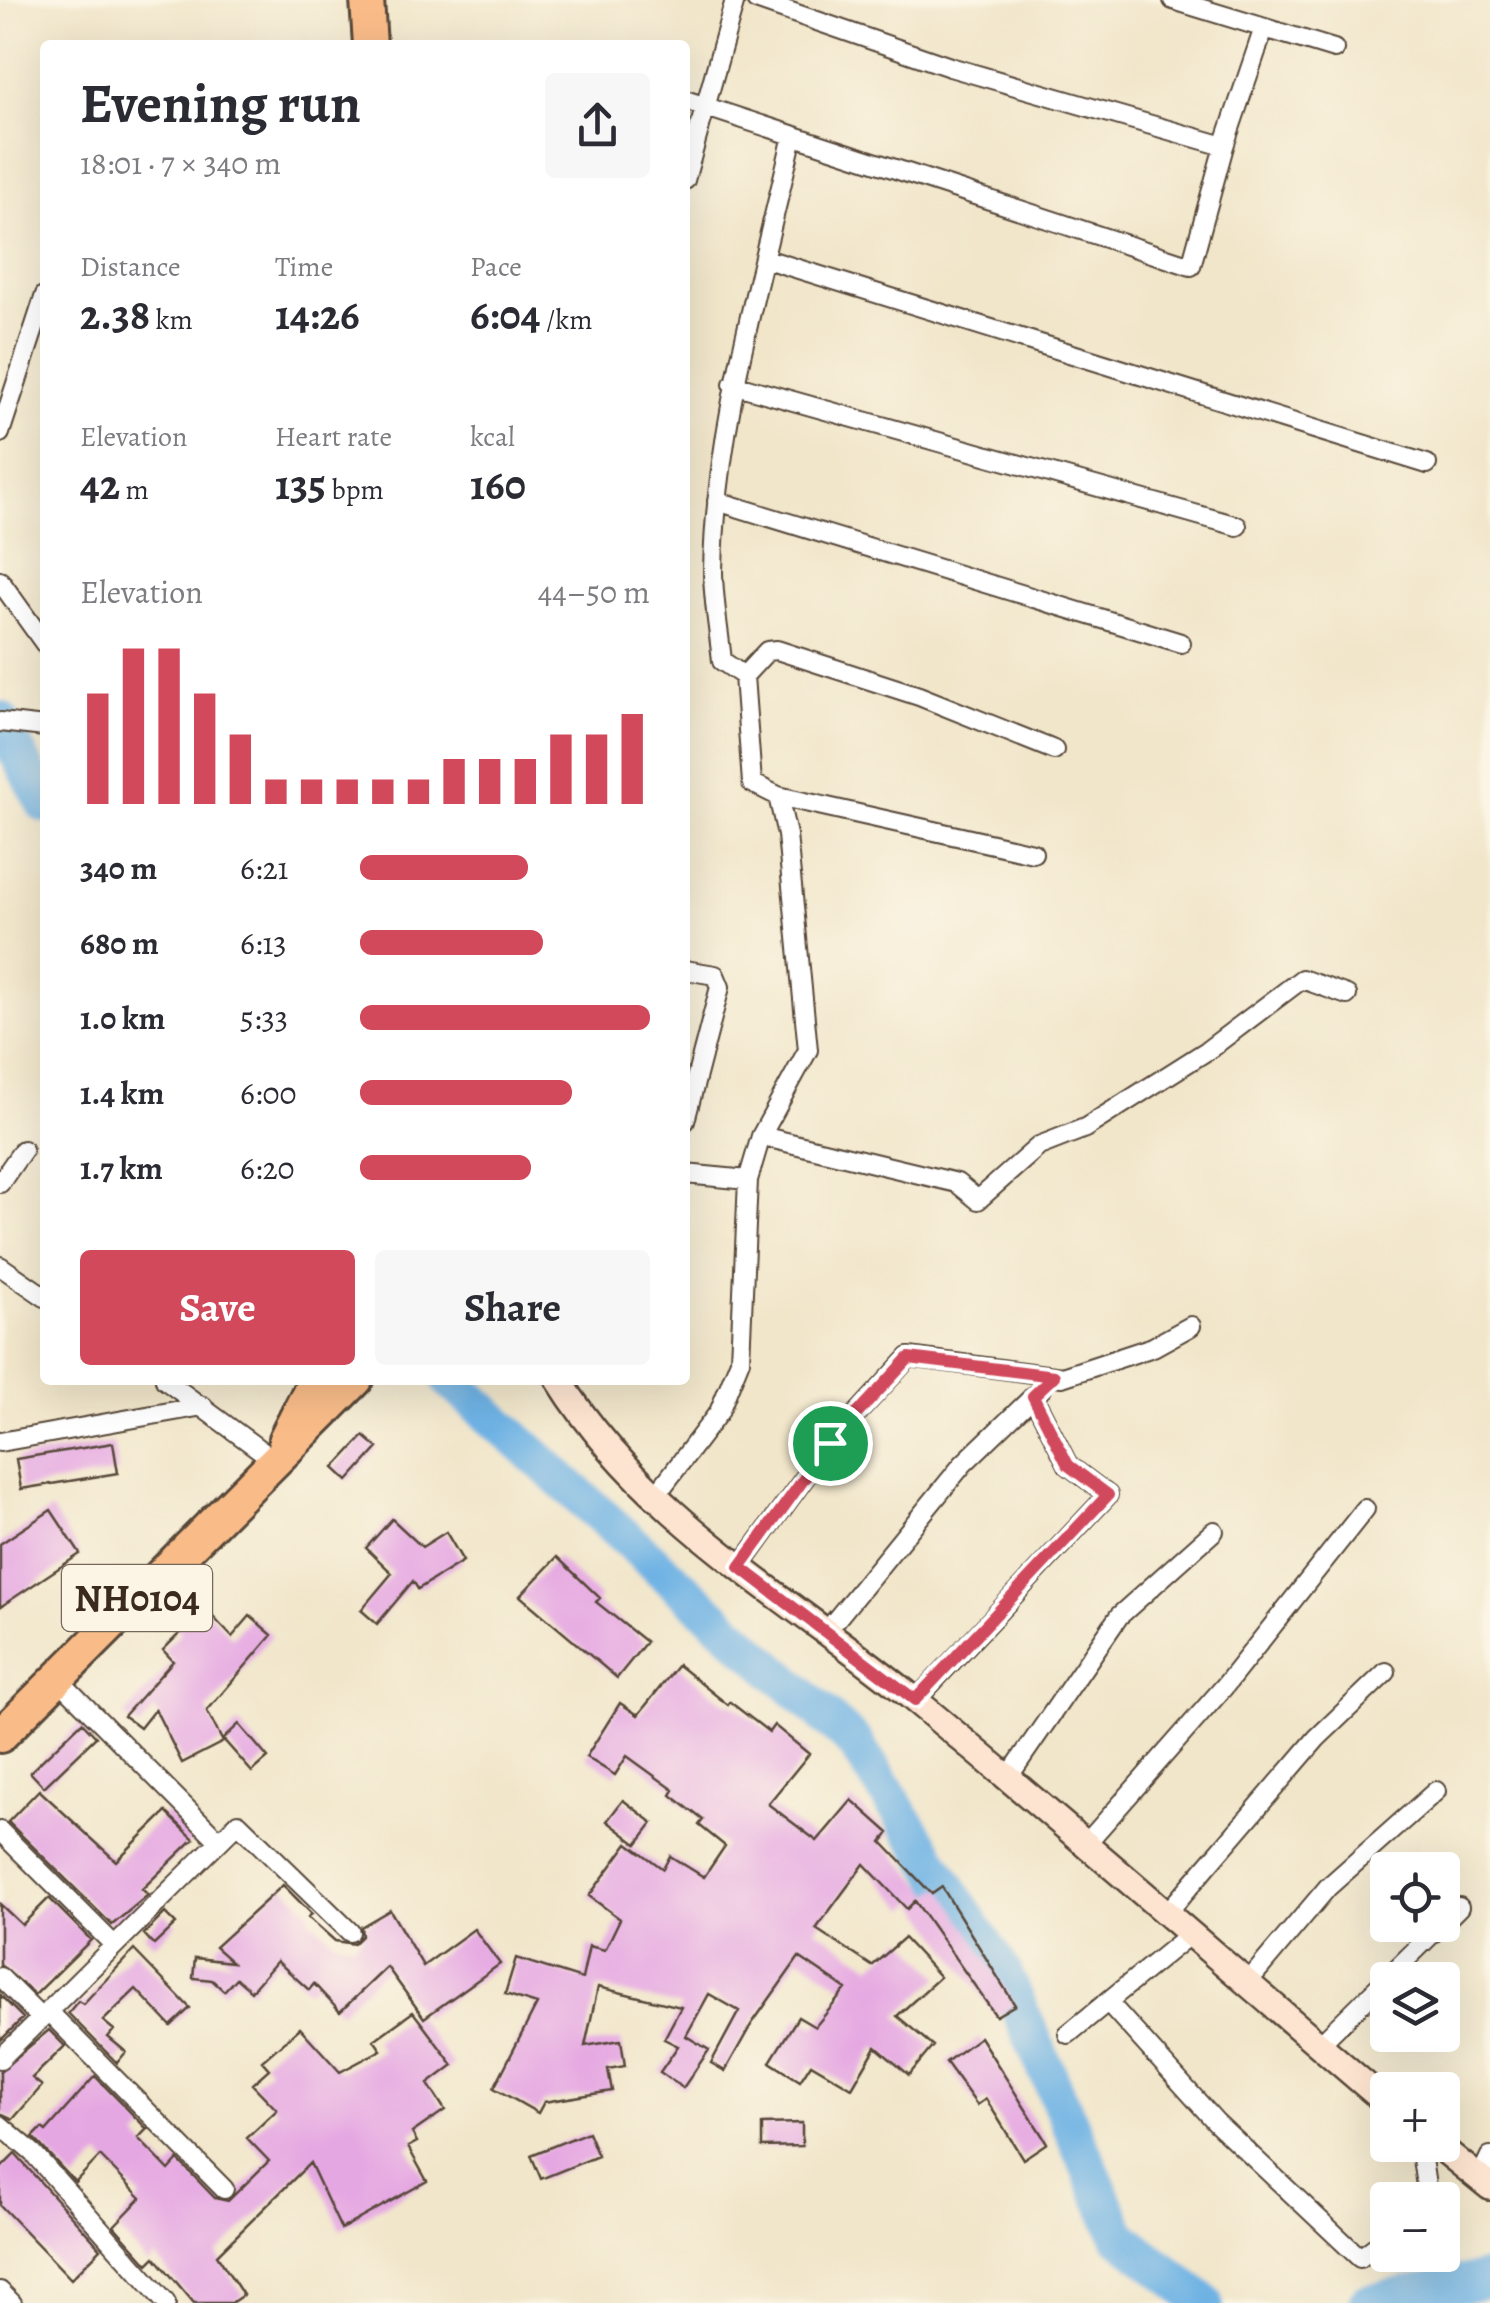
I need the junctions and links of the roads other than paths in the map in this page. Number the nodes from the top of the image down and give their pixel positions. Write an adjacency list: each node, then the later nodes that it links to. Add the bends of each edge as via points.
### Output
1 (366, 0): 6 (highway)
2 (735, 0): 9 (street)
3 (756, 0): 11 (street, via 950,66)
4 (1172, 0): 5 (street)
5 (1264, 28): 7 (street); 11 (street)
6 (370, 40)
7 (1334, 49)
8 (690, 101): 9 (street)
9 (704, 105): 10 (street); 12 (street)
10 (794, 135): 11 (street, via 1188,266 1194,264); 13 (street)
11 (1224, 146)
12 (690, 160)
13 (766, 259): 15 (street); 17 (street)
14 (40, 311): 16 (street)
15 (732, 384): 18 (street); 19 (street)
16 (0, 433)
17 (1427, 464)
18 (717, 501): 22 (street); 23 (street, via 713,574 722,661)
19 (1237, 526)
20 (0, 580): 21 (street)
21 (40, 637)
22 (1180, 643)
23 (744, 676): 26 (street, via 776,650 919,696); 27 (street, via 752,783)
24 (0, 722): 25 (street)
25 (40, 726)
26 (1054, 750)
27 (778, 796): 28 (street); 32 (street, via 808,1050)
28 (1033, 853)
29 (690, 971): 31 (street, via 715,976 720,987)
30 (1347, 996): 32 (street, via 1302,979 1101,1118 1039,1146 978,1200 957,1183)
31 (690, 1103)
32 (761, 1136): 35 (street)
33 (23, 1150): 36 (street)
34 (690, 1174): 35 (street)
35 (748, 1180): 49 (street, via 740,1360 719,1412)
36 (0, 1183)
37 (0, 1266): 38 (street)
38 (40, 1294)
39 (1191, 1326): 40 (street, via 1153,1346)
40 (1054, 1376): 45 (street); 52 (street, via 909,1358 830,1443)
41 (172, 1385): 46 (street)
42 (312, 1385): 48 (highway, NH0104)
43 (352, 1385): 48 (highway, NH0104)
44 (562, 1385): 49 (street)
45 (1033, 1396): 53 (street, via 963,1464); 56 (street, via 1068,1465 1108,1495)
46 (203, 1406): 47 (street); 48 (street)
47 (0, 1442)
48 (274, 1461): 55 (highway, NH0104)
49 (654, 1499): 52 (street)
50 (1365, 1509): 62 (street, via 1224,1687)
51 (1214, 1531): 58 (street, via 1119,1616)
52 (740, 1567): 53 (street)
53 (826, 1632): 56 (street)
54 (1386, 1672): 63 (street, via 1317,1738)
55 (57, 1678): 57 (highway, NH0104); 61 (street)
56 (915, 1700): 58 (street)
57 (0, 1736)
58 (1006, 1779): 62 (street)
59 (1436, 1791): 69 (street, via 1328,1887)
60 (0, 1831): 67 (street)
61 (219, 1842): 64 (street, via 242,1823); 67 (street)
62 (1084, 1846): 63 (street)
63 (1166, 1914): 65 (street)
64 (350, 1932)
65 (1190, 1934): 69 (street); 70 (street)
66 (1424, 1942): 73 (street)
67 (114, 1945): 71 (street)
68 (0, 1977): 71 (street)
69 (1247, 1983): 73 (street)
70 (1108, 2002): 72 (street); 80 (street, via 1216,2122 1360,2258)
71 (45, 2014): 74 (street); 79 (street)
72 (1068, 2034)
73 (1319, 2045): 75 (street)
74 (0, 2059)
75 (1370, 2089)
76 (0, 2125): 83 (street, via 33,2153)
77 (1460, 2158): 78 (street)
78 (1487, 2174)
79 (224, 2190)
80 (1370, 2250)
81 (0, 2291): 82 (street)
82 (12, 2303)
83 (166, 2303)

